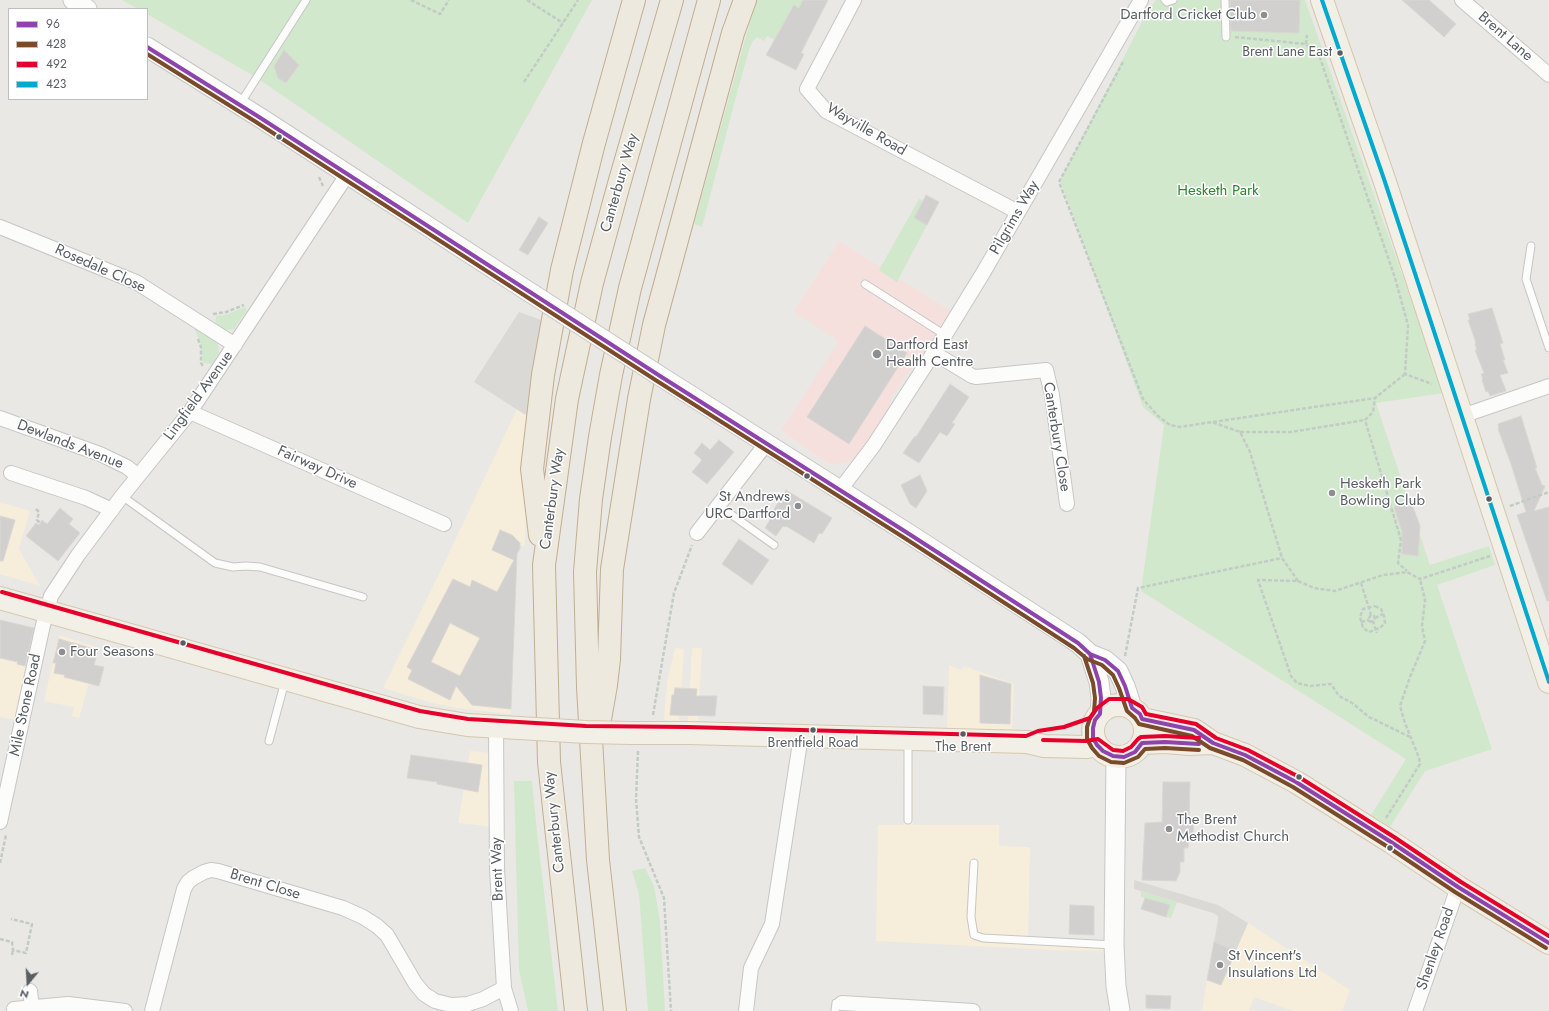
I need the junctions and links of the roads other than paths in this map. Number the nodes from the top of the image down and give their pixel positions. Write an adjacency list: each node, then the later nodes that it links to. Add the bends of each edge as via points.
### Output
1 (73, 0): 14 (main road)
2 (306, 0): 18 (lane)
3 (634, 0): 43 (highway, via 594,142 562,270 543,375 532,469)
4 (672, 0): 43 (highway, Canterbury Way, via 592,283 567,399)
5 (709, 0): 61 (highway, via 630,288 600,437 591,499 585,572)
6 (744, 0): 61 (highway, via 654,325 639,398 612,569 607,678)
7 (854, 0): 20 (street, Wayville Road, via 807,89 826,111)
8 (1141, 0): 20 (street, Pilgrims Way)
9 (1165, 0): 10 (lane)
10 (1173, 0)
11 (1225, 0): 15 (lane)
12 (1322, 0): 30 (main road)
13 (1462, 0): 17 (street, Brent Lane)
14 (86, 8)
15 (1226, 37)
16 (148, 48): 18 (main road)
17 (1549, 75)
18 (239, 105): 19 (main road)
19 (347, 175): 25 (street, Lingfield Avenue); 32 (main road, bridge)
20 (1018, 212): 24 (street, Pilgrims Way)
21 (0, 227): 25 (street, Rosedale Close, via 136,282)
22 (1531, 246): 26 (lane, via 1526,279)
23 (865, 284): 24 (lane)
24 (945, 335): 27 (street, Pilgrims Way)
25 (235, 345): 29 (street, Lingfield Avenue)
26 (1549, 348)
27 (934, 353): 35 (street, Pilgrims Way, via 872,449); 37 (street, Canterbury Close, via 976,377 1046,370 1052,395)
28 (1549, 386): 30 (street)
29 (190, 412): 34 (street, Lingfield Avenue); 40 (street, Fairway Drive)
30 (1462, 416): 49 (main road)
31 (0, 418): 34 (street, Dewlands Avenue, via 100,454 127,467)
32 (766, 444): 35 (main road); 38 (street)
33 (11, 473): 39 (street, via 86,498)
34 (138, 476): 36 (street, Lingfield Avenue)
35 (840, 490): 47 (main road, via 1078,643)
36 (122, 496): 39 (street, Lingfield Avenue); 44 (lane, via 215,563 233,567 260,567)
37 (1066, 504)
38 (718, 505): 41 (street); 42 (lane)
39 (112, 510): 46 (street, Lingfield Avenue, via 51,596)
40 (444, 524)
41 (696, 533)
42 (774, 545)
43 (544, 565): 79 (highway, Canterbury Way, via 549,762)
44 (363, 597)
45 (0, 598): 46 (main road)
46 (46, 611): 48 (main road); 62 (street, Mile Stone Road)
47 (1090, 654): 50 (main road, via 1105,660 1118,671); 51 (main road, via 1101,698)
48 (285, 679): 52 (main road, via 419,717); 55 (lane)
49 (1549, 682)
50 (1137, 714): 51 (main road, via 1128,706 1114,704 1106,708); 57 (main road, via 1194,730); 58 (main road, via 1144,730)
51 (1097, 719): 56 (main road, via 1065,733); 59 (main road, via 1093,735)
52 (496, 727): 53 (main road, bridge, via 586,732); 69 (street, Brent Way, via 497,869)
53 (801, 736): 54 (main road); 81 (street, via 772,924 751,968)
54 (908, 739): 56 (main road); 63 (lane)
55 (269, 742)
56 (1027, 742): 59 (main road, via 1044,746)
57 (1214, 743): 58 (main road); 66 (main road, via 1245,755 1296,782)
58 (1142, 744): 60 (main road, via 1130,756)
59 (1097, 745): 60 (main road)
60 (1116, 757): 68 (main road)
61 (593, 762): 80 (highway, via 598,860)
62 (4, 785): 64 (street, Mile Stone Road)
63 (908, 820)
64 (0, 822)
65 (974, 863): 68 (lane, via 971,917 974,935 983,938)
66 (1458, 886): 67 (main road); 84 (street, Shenley Road)
67 (1549, 943)
68 (1114, 945): 83 (main road)
69 (504, 988): 71 (street, Brent Close, via 468,1004); 78 (street, Brent Way)
70 (30, 991): 72 (street)
71 (432, 1006): 77 (street, Brent Close, via 415,983 387,935 363,917 343,908 211,870 193,878 184,888)
72 (32, 1007): 74 (street); 76 (street, via 72,1005)
73 (839, 1007): 75 (street)
74 (14, 1009)
75 (900, 1009): 82 (street)
76 (125, 1011)
77 (152, 1011)
78 (511, 1011)
79 (576, 1011)
80 (615, 1011)
81 (746, 1011)
82 (973, 1011)
83 (1120, 1011)
84 (1415, 1011)

